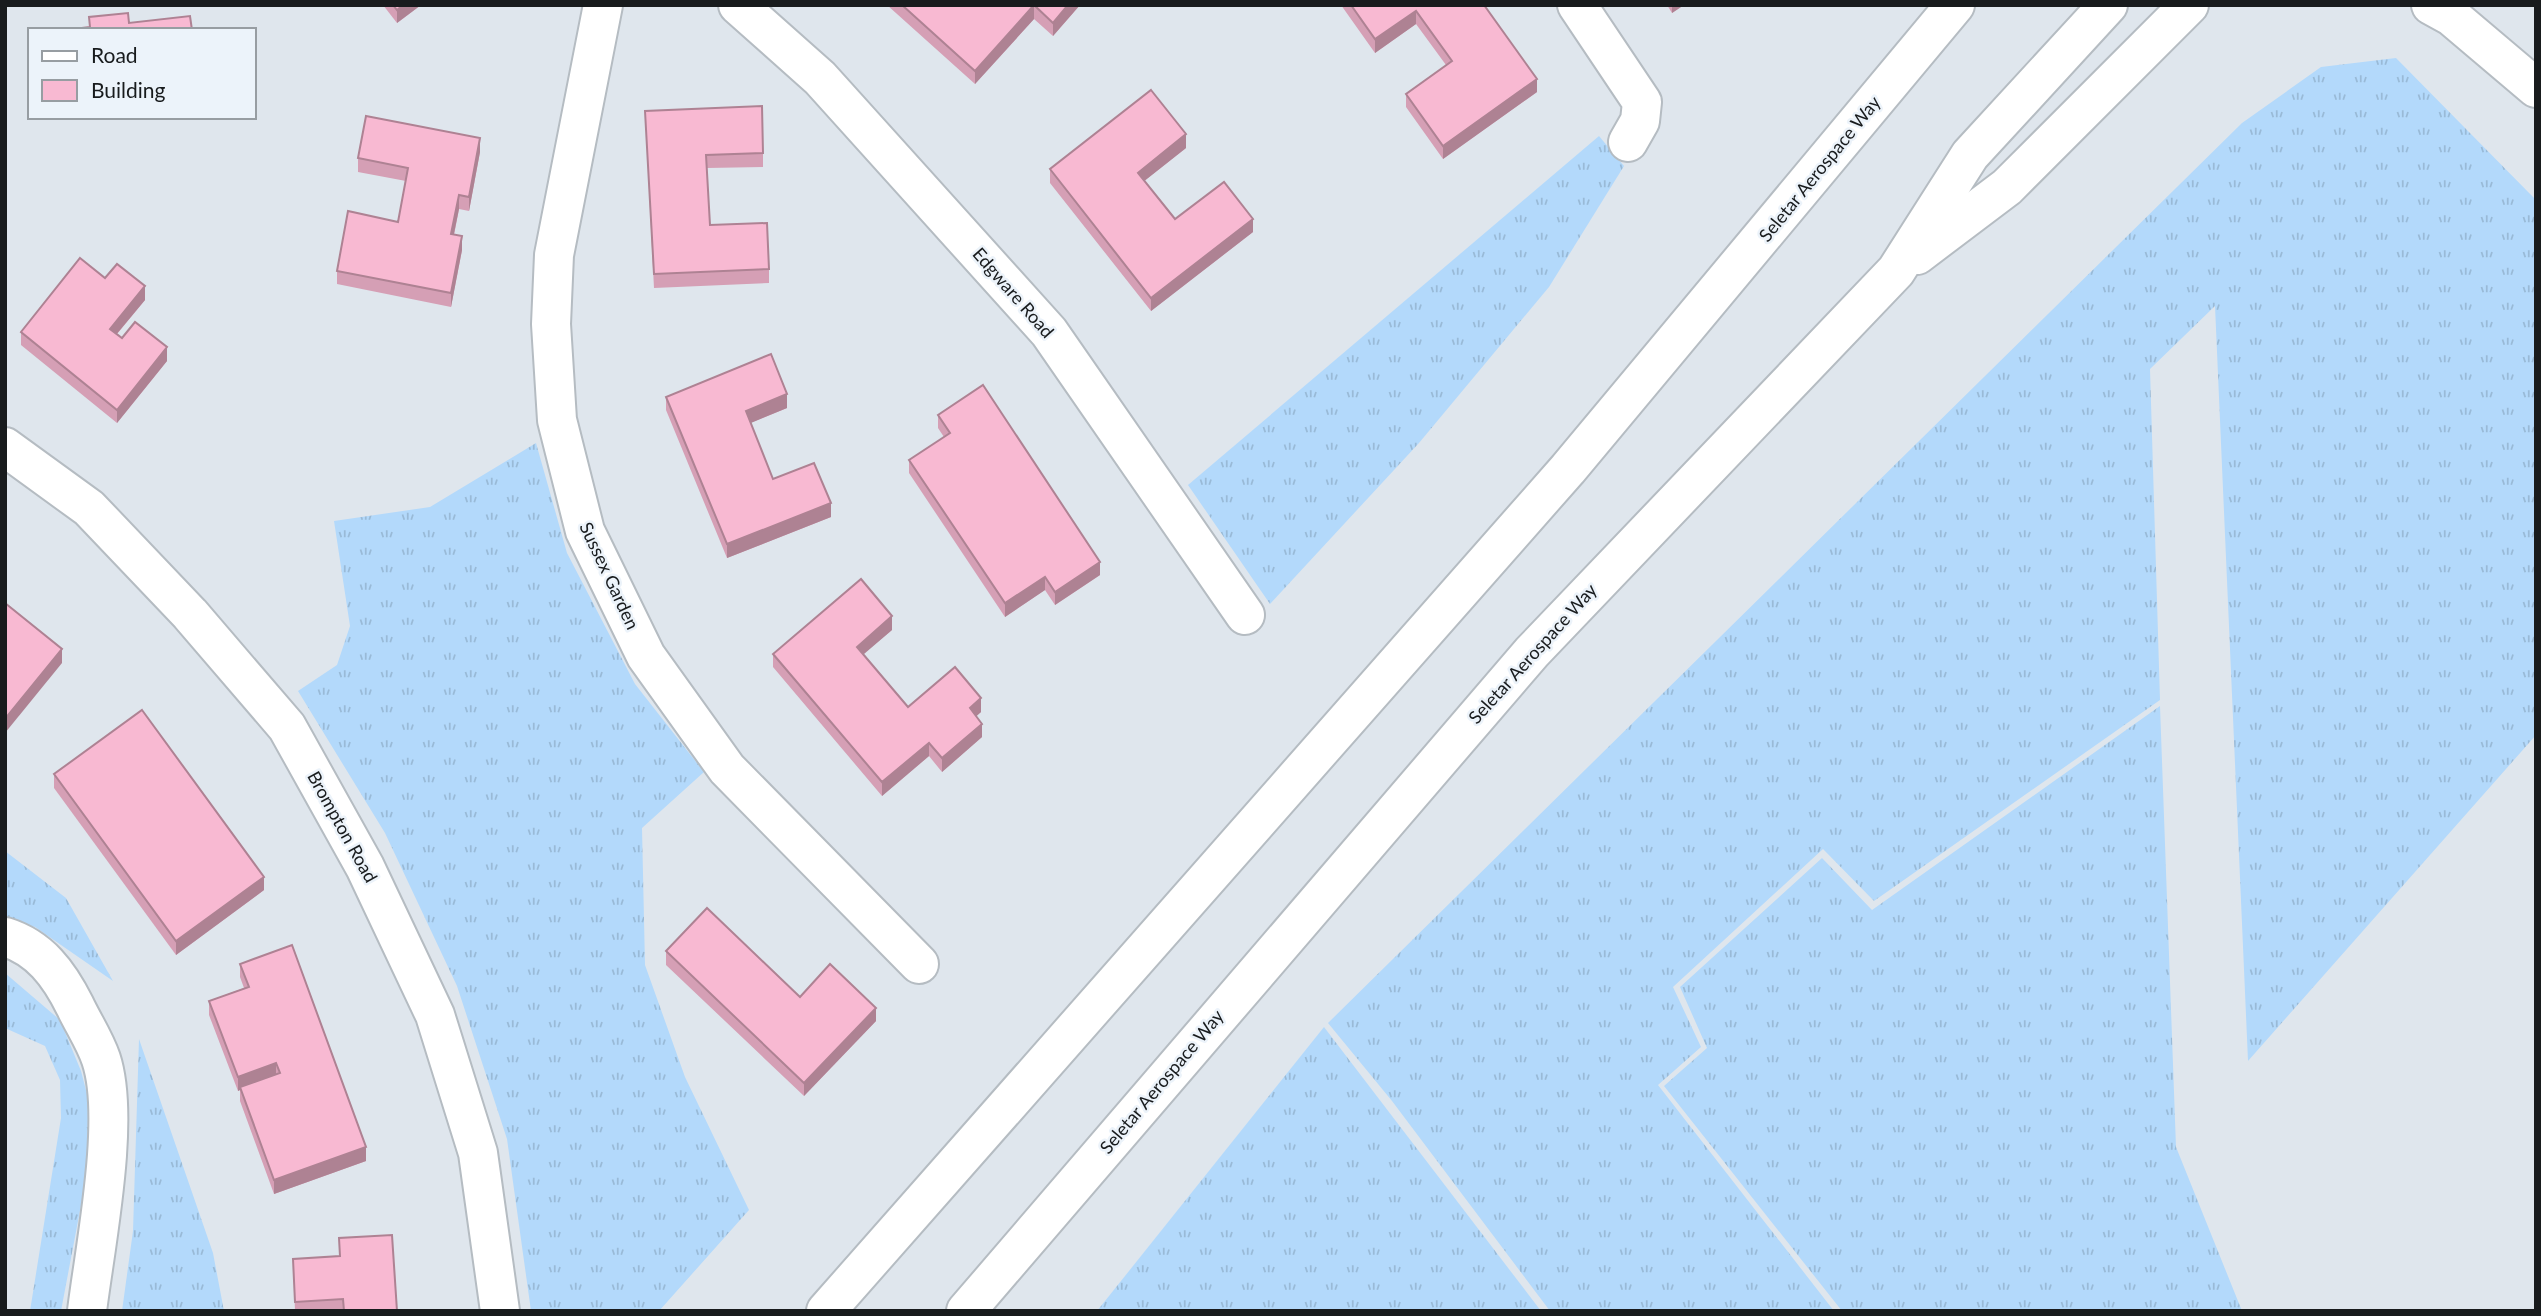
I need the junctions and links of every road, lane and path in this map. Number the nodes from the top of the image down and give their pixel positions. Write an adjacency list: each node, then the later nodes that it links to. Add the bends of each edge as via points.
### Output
1 (603, 5): 14 (main road, Sussex Garden, via 552,283 557,420 585,531 646,656 727,769)
2 (738, 5): 12 (main road, Edgware Road, via 820,78 1049,332)
3 (1577, 5): 9 (main road, via 1643,102 1640,121)
4 (2108, 5): 10 (main road, Seletar Aerospace Way, via 1970,155)
5 (2189, 5): 10 (main road, via 2007,187)
6 (2431, 5): 8 (main road, via 2451,16)
7 (1944, 12): 17 (main road, Seletar Aerospace Way, via 1777,222 1569,469)
8 (2536, 88)
9 (1628, 142)
10 (1896, 271): 18 (main road, Seletar Aerospace Way, via 1532,652)
11 (5, 447): 16 (main road, Brompton Road, via 89,509 190,614 287,727 365,867 435,1015 478,1153)
12 (1245, 615)
13 (5, 937): 15 (main road, via 24,943 47,962 102,1060 109,1122)
14 (919, 964)
15 (88, 1311)
16 (500, 1311)
17 (826, 1311)
18 (966, 1311)

